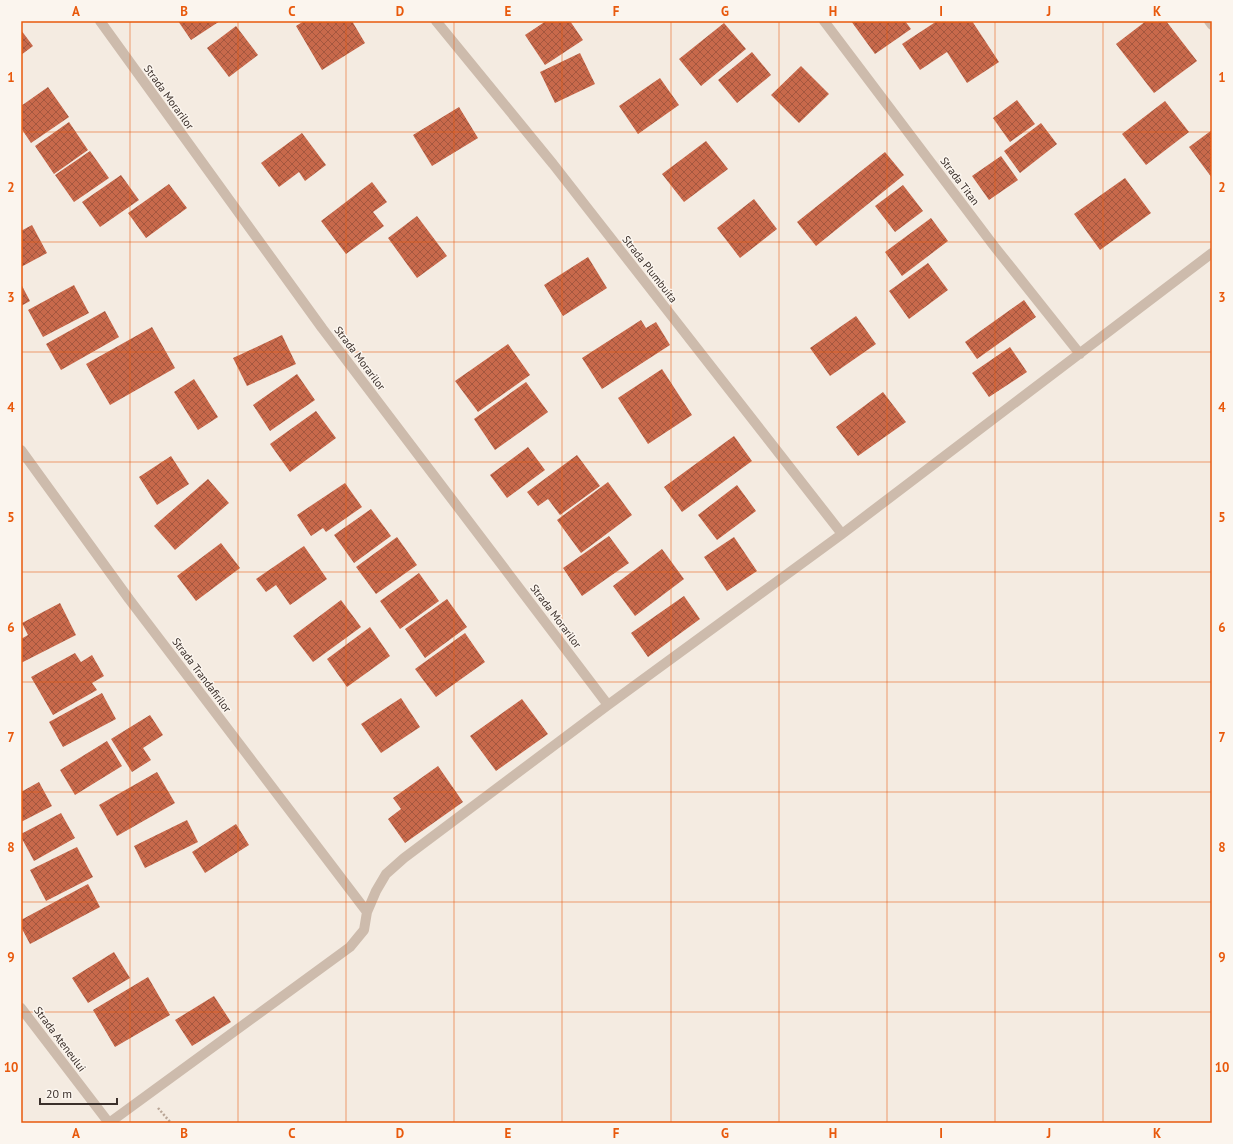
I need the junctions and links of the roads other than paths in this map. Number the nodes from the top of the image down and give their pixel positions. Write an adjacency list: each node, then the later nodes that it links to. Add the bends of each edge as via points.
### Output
1 (100, 21): 10 (street, Strada Morarilor, via 322,328)
2 (436, 21): 9 (street, Strada Plumbuita, via 553,164)
3 (824, 21): 7 (street, Strada Titan, via 994,246)
4 (1209, 21): 5 (street)
5 (1212, 25)
6 (1212, 253): 7 (street)
7 (1080, 354): 9 (street)
8 (21, 450): 11 (street, Strada Trandafirilor, via 129,599)
9 (842, 534): 10 (street)
10 (608, 705): 11 (street, via 404,858 386,874)
11 (367, 912): 13 (street, via 364,930 350,947)
12 (21, 1008): 13 (street, Strada Ateneului)
13 (109, 1123)

